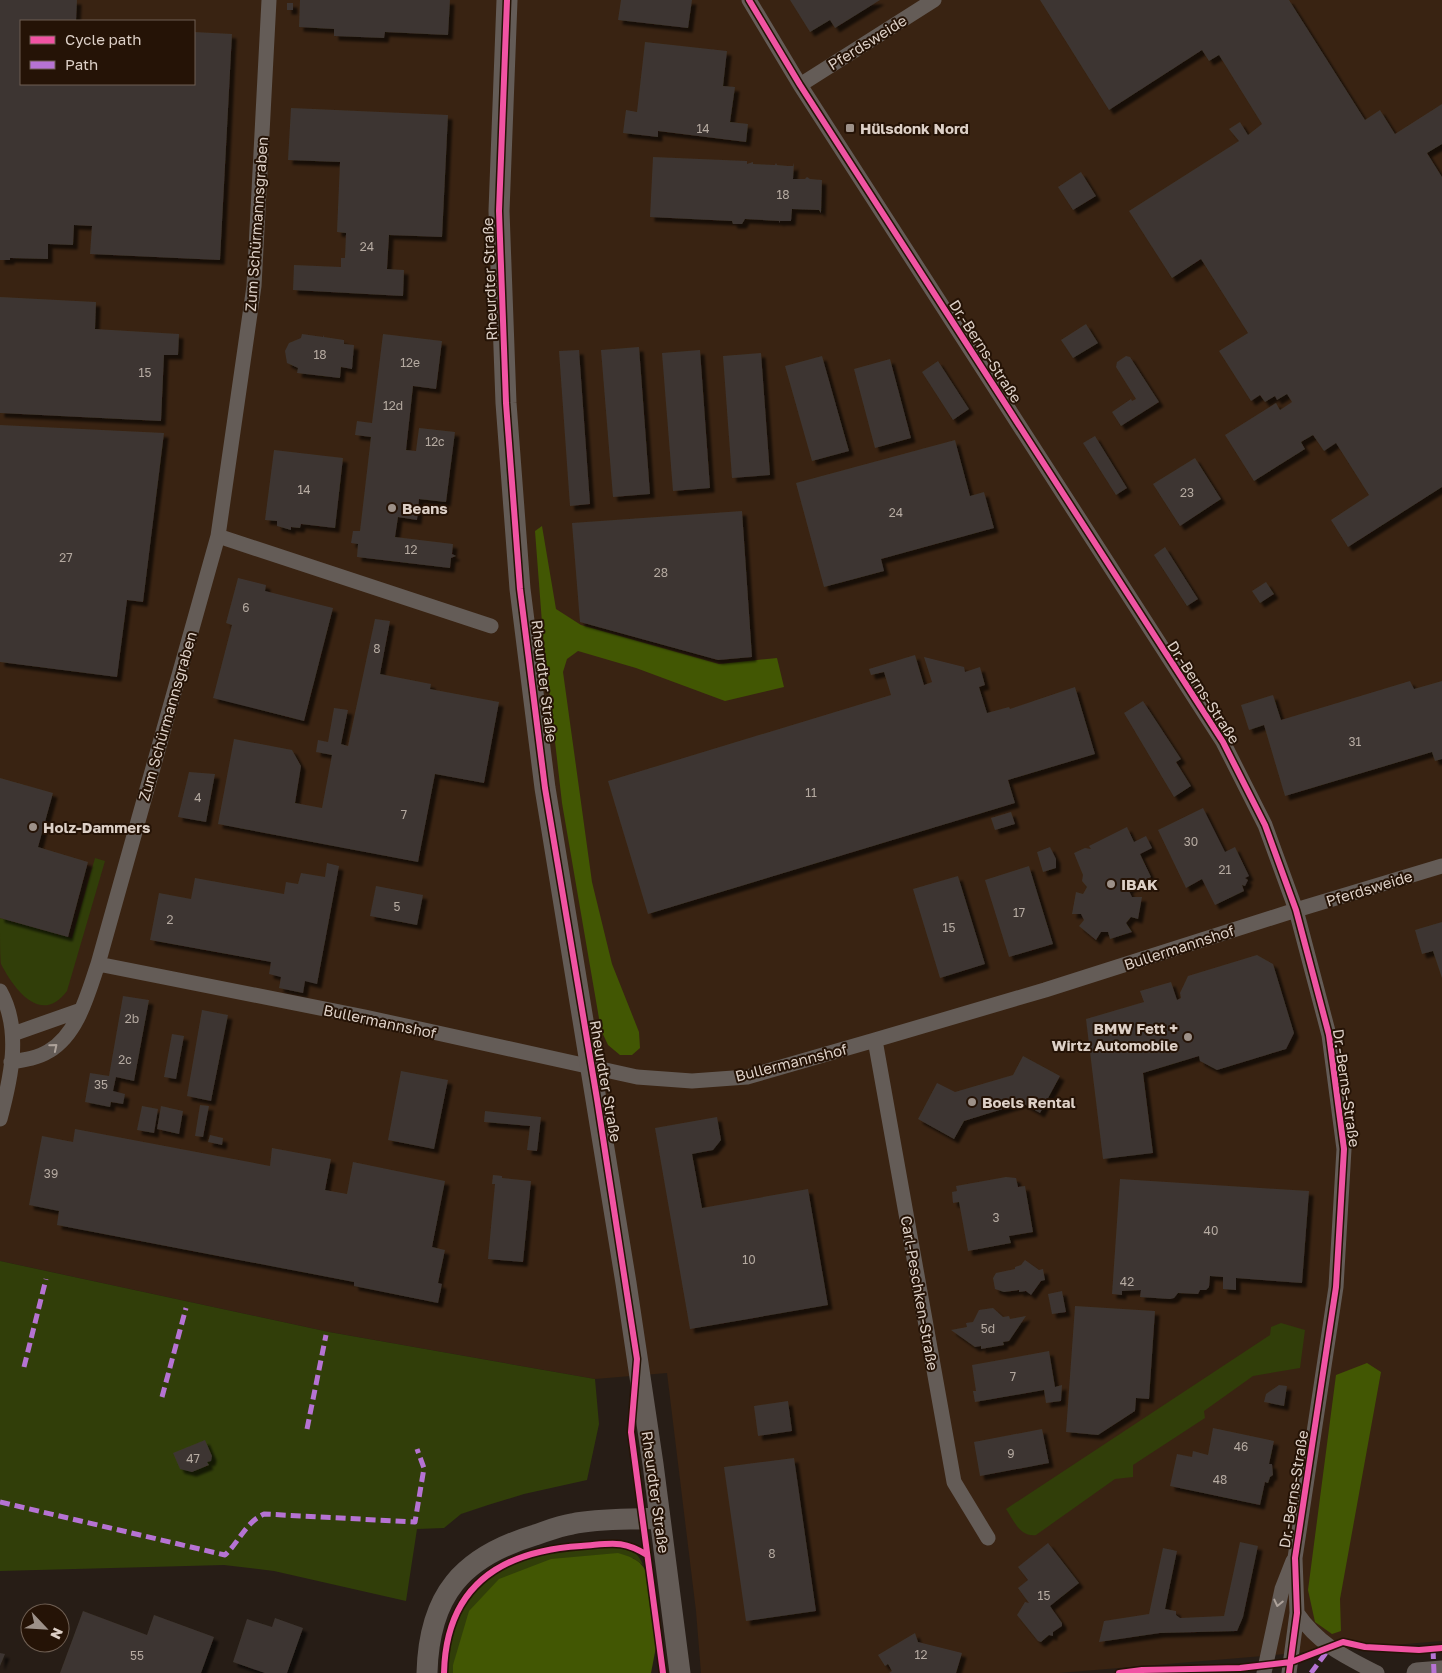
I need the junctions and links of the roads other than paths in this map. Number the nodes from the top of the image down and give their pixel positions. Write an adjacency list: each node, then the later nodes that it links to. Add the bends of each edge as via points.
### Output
1 (269, 0): 6 (street, Zum Schürmannsgraben, via 254,286)
2 (507, 0): 17 (main road, Rheurdter Straße, via 499,211 506,403 522,598 545,788 597,1099)
3 (749, 0): 5 (street, Dr.-Berns-Straße)
4 (934, 0): 5 (street, Pferdsweide)
5 (800, 85): 9 (street, Dr.-Berns-Straße, via 1223,742 1265,825)
6 (218, 536): 7 (street); 10 (street, Zum Schürmannsgraben)
7 (492, 626)
8 (1442, 866): 9 (street, Pferdsweide)
9 (1296, 910): 14 (street, Bullermannshof, via 1054,988); 19 (street, Dr.-Berns-Straße, via 1329,1035 1344,1149 1336,1286)
10 (98, 964): 12 (street, Zum Schürmannsgraben); 14 (street, Bullermannshof, via 365,1017 637,1078 692,1081 747,1077)
11 (0, 991): 13 (street, via 6,1001)
12 (81, 1010): 13 (street); 15 (street, Zum Schürmannsgraben, one-way to 12, via 32,1059 50,1051 67,1035)
13 (13, 1034): 15 (street)
14 (875, 1040): 18 (street, Carl-Peschken-Straße, via 954,1482)
15 (11, 1062): 16 (street)
16 (0, 1119)
17 (660, 1518): 22 (main road, via 572,1524 507,1544 485,1555 451,1586 441,1605 432,1630); 23 (main road, Rheurdter Straße)
18 (988, 1538)
19 (1295, 1558): 20 (street, Dr.-Berns-Straße); 24 (street, Dr.-Berns-Straße, one-way to 24, via 1282,1589)
20 (1297, 1613): 25 (street, Dr.-Berns-Straße); 26 (street, via 1309,1630 1329,1648)
21 (1442, 1671): 27 (main road)
22 (427, 1673)
23 (680, 1673)
24 (1264, 1673)
25 (1290, 1673)
26 (1377, 1673)
27 (1417, 1673)

